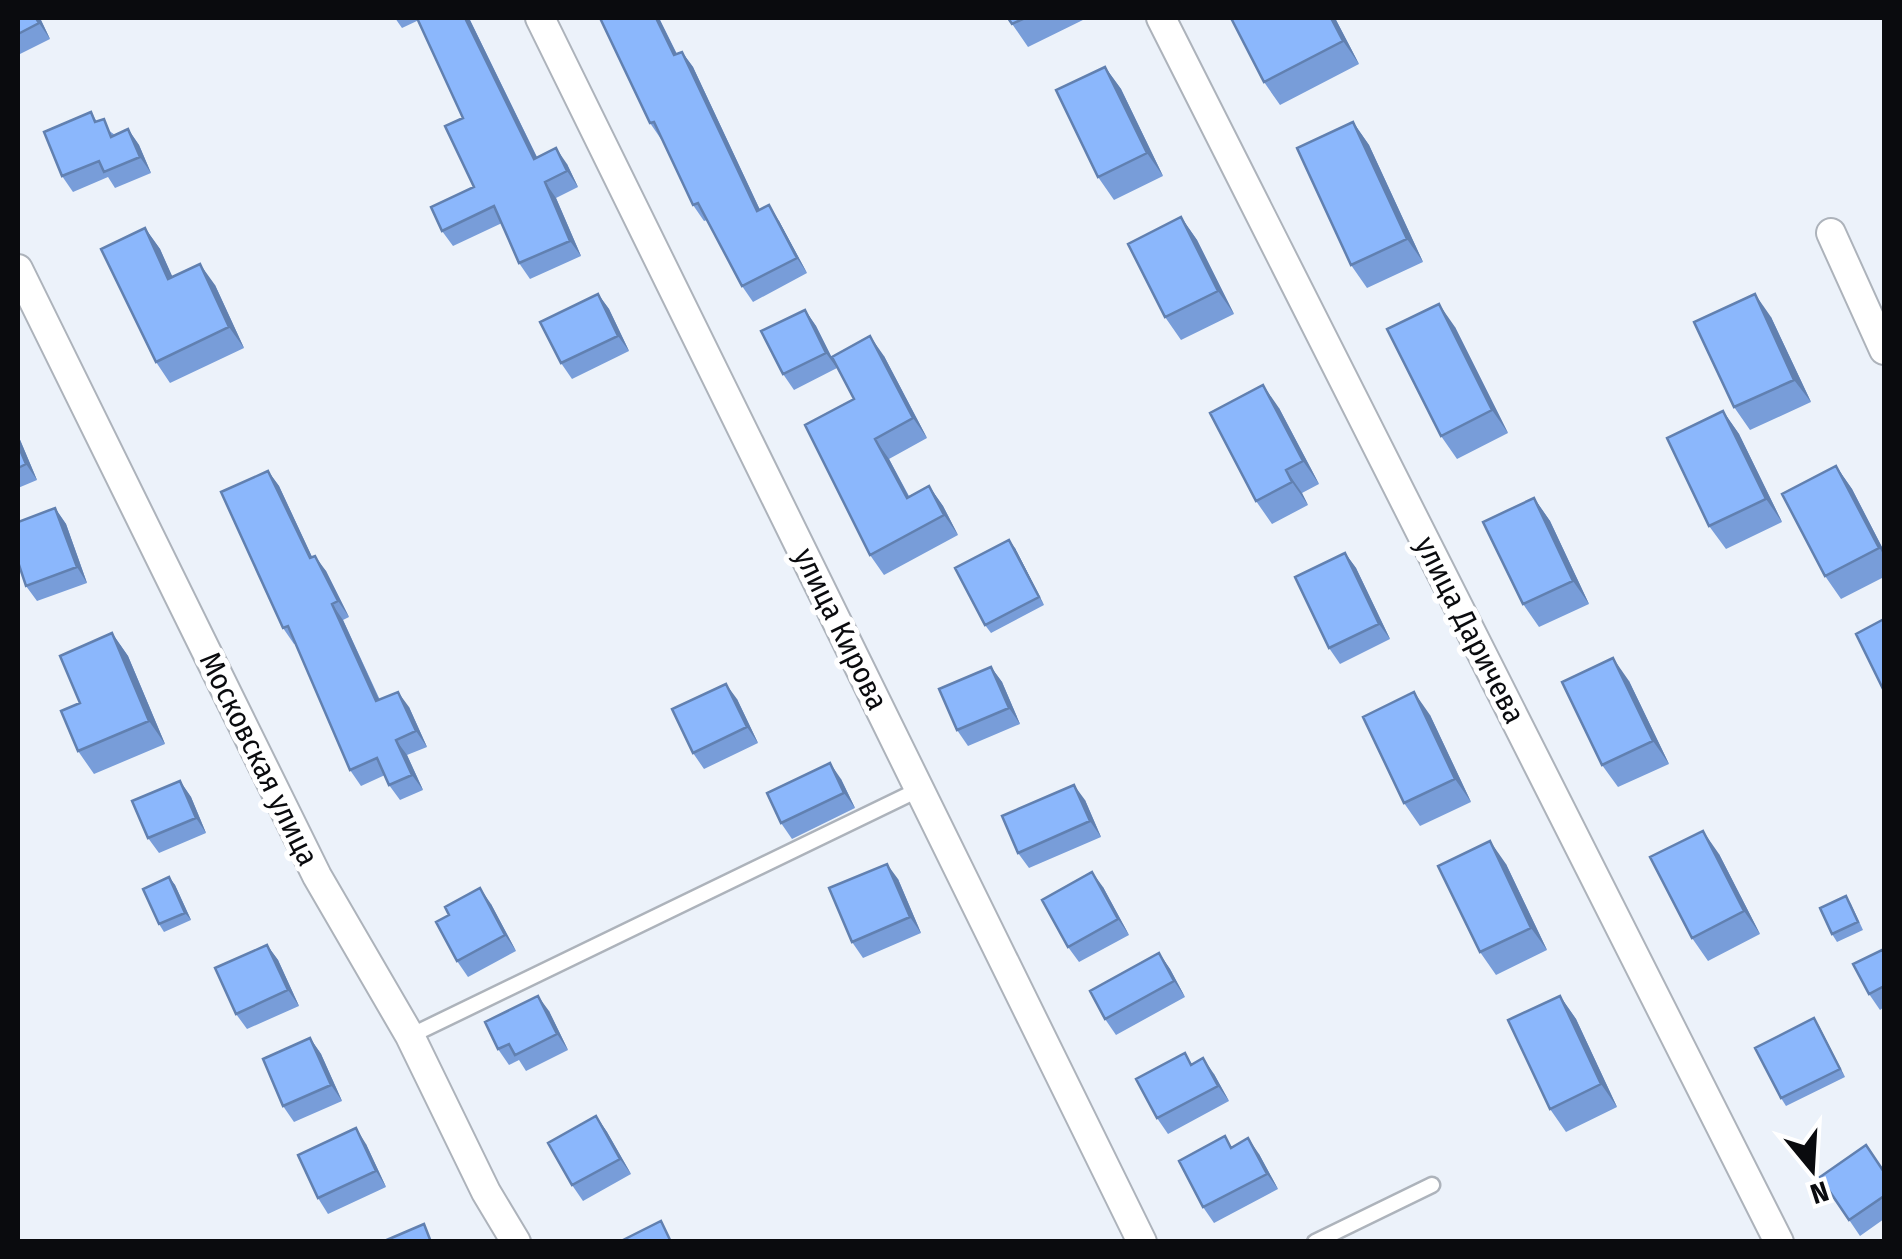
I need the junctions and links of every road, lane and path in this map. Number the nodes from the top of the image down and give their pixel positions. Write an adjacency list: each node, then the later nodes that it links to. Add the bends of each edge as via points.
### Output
1 (540, 18): 6 (street, улица Кирова)
2 (1161, 18): 12 (street, улица Даричева)
3 (1832, 233): 5 (street)
4 (18, 270): 7 (street, Московская улица, via 317,876)
5 (1884, 350)
6 (920, 789): 7 (lane); 10 (street, улица Кирова)
7 (410, 1036): 9 (street, Московская улица)
8 (1432, 1185): 11 (lane)
9 (516, 1242)
10 (1142, 1242)
11 (1315, 1242)
12 (1779, 1242)

